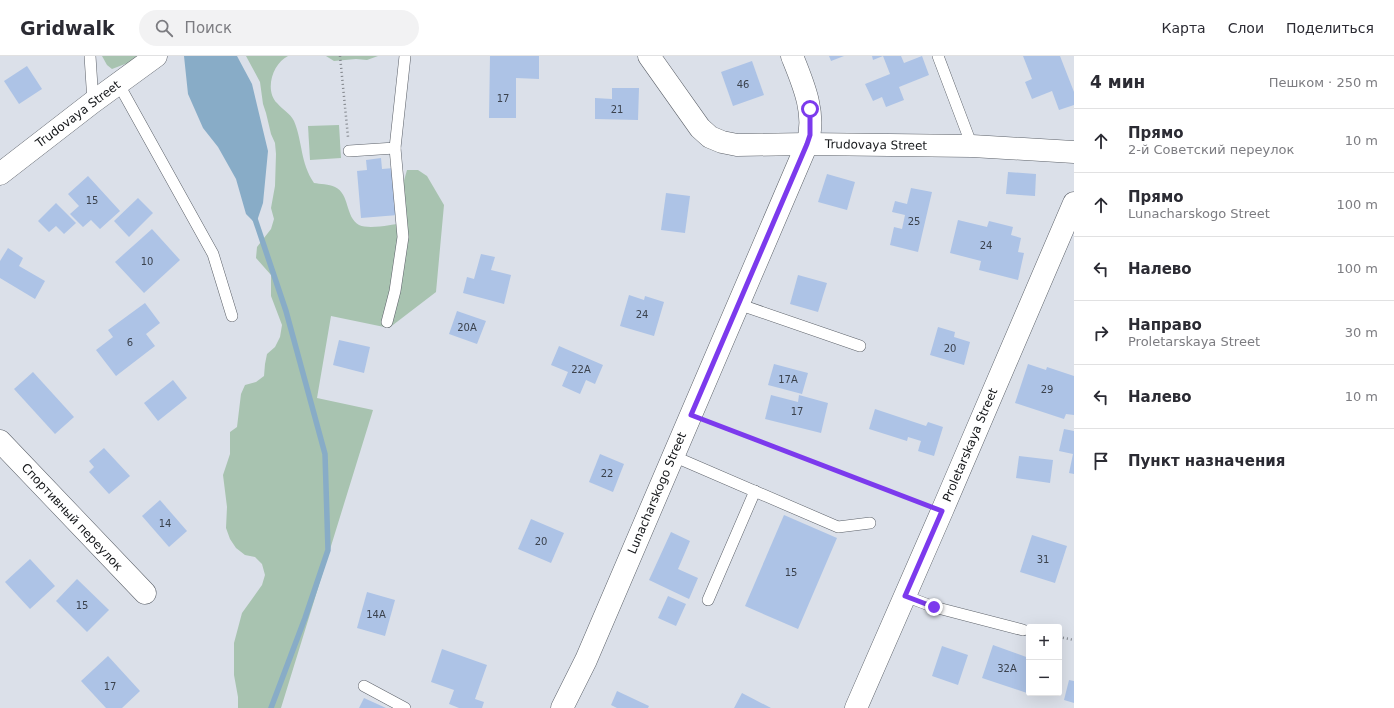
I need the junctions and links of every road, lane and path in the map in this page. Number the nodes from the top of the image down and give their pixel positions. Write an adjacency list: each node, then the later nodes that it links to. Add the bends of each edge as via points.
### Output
1 (90, 56): 9 (lane)
2 (156, 56): 8 (street, Trudovaya Street)
3 (340, 56): 13 (path)
4 (405, 56): 12 (lane)
5 (649, 56): 10 (street, Trudovaya Street, via 700,128 710,137 737,145)
6 (792, 56): 10 (street, Lunacharskogo Street, via 810,109 810,135)
7 (938, 56): 11 (lane)
8 (118, 83): 9 (street, Trudovaya Street); 18 (lane, via 213,254)
9 (93, 102): 15 (street, Trudovaya Street)
10 (807, 144): 11 (street, Trudovaya Street); 17 (street, Lunacharskogo Street)
11 (972, 146): 14 (street, Trudovaya Street)
12 (395, 148): 13 (lane); 19 (lane, via 403,237 395,291)
13 (349, 151)
14 (1074, 152)
15 (0, 174)
16 (1074, 203): 25 (street, Proletarskaya Street)
17 (738, 304): 20 (lane); 21 (street, Lunacharskogo Street)
18 (232, 316)
19 (386, 322)
20 (860, 346)
21 (691, 415): 23 (street, Lunacharskogo Street); 25 (path)
22 (0, 441): 27 (street, Спортивный переулок)
23 (673, 456): 24 (lane); 35 (street, Lunacharskogo Street, via 586,660)
24 (755, 491): 26 (lane, via 838,527); 29 (lane)
25 (942, 511): 28 (street, Proletarskaya Street)
26 (870, 523)
27 (145, 593)
28 (905, 596): 30 (lane, via 934,607); 36 (street, Proletarskaya Street)
29 (708, 600)
30 (1023, 630)
31 (1062, 638): 32 (path)
32 (1074, 640)
33 (364, 686): 34 (lane)
34 (405, 708)
35 (562, 708)
36 (856, 708)

